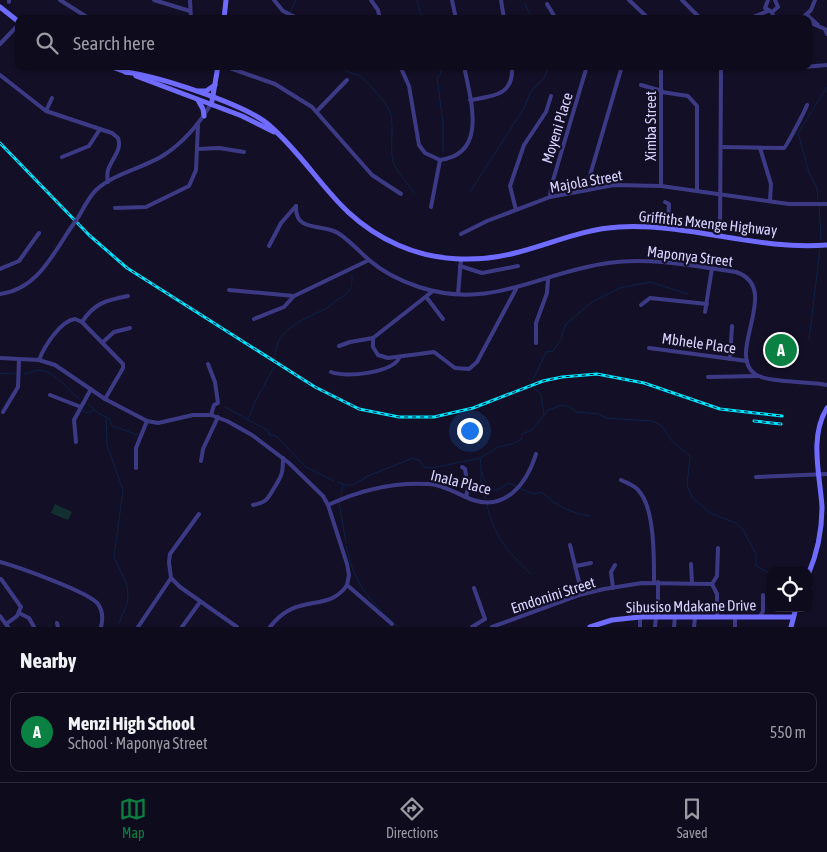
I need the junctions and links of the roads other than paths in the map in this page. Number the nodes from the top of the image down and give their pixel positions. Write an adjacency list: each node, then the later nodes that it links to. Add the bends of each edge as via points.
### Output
1 (60, 0): 18 (street)
2 (154, 0): 16 (street)
3 (190, 0): 16 (street)
4 (226, 0): 20 (street)
5 (274, 0): 21 (street)
6 (371, 0): 22 (street)
7 (452, 0): 23 (street)
8 (501, 0): 24 (street)
9 (629, 0): 26 (street)
10 (682, 0): 27 (street)
11 (768, 0): 17 (street, via 765,4)
12 (775, 0): 17 (street, via 778,7)
13 (815, 0): 30 (street)
14 (547, 4): 25 (street)
15 (0, 7): 32 (street)
16 (190, 11): 19 (street)
17 (770, 11): 28 (street); 29 (street)
18 (84, 15)
19 (190, 15)
20 (224, 15)
21 (291, 15)
22 (379, 15)
23 (455, 15)
24 (503, 15)
25 (554, 15)
26 (645, 15)
27 (697, 15)
28 (759, 15)
29 (772, 15)
30 (807, 15)
31 (812, 19): 35 (street)
32 (15, 20)
33 (812, 24): 35 (street)
34 (15, 27): 37 (street)
35 (822, 28): 36 (street)
36 (827, 34)
37 (0, 44)
38 (827, 65): 39 (street)
39 (812, 66)
40 (120, 70): 50 (street, Griffiths Mxenge Highway)
41 (217, 70): 53 (street)
42 (235, 70): 64 (street, via 279,86)
43 (402, 70): 73 (street, via 409,86 419,145 425,153)
44 (465, 70): 60 (street)
45 (512, 70): 60 (street, via 512,80 505,90)
46 (586, 70): 80 (street, Moyeni Place)
47 (621, 70): 76 (street)
48 (662, 70): 56 (street, Ximba Street)
49 (720, 70): 68 (street)
50 (125, 72): 55 (street, Griffiths Mxenge Highway, via 150,76); 59 (street, Griffiths Mxenge Highway)
51 (2, 76): 63 (street)
52 (347, 80): 64 (street)
53 (215, 85): 55 (street, via 206,91); 61 (street)
54 (641, 85): 56 (street)
55 (190, 90): 61 (street, Griffiths Mxenge Highway)
56 (662, 91): 75 (street, Ximba Street); 77 (street, via 688,96 697,106)
57 (551, 96): 86 (street, via 546,112 524,145 510,186)
58 (52, 98): 63 (street)
59 (196, 98): 61 (street, Griffiths Mxenge Highway); 65 (street)
60 (470, 100): 73 (street, via 473,127 469,141 456,154)
61 (212, 101): 65 (street); 93 (street, Griffiths Mxenge Highway, via 277,134 333,199 362,224 413,250)
62 (807, 105): 69 (street, via 788,145 784,148)
63 (46, 111): 67 (street)
64 (317, 112): 78 (street, via 372,175)
65 (204, 116): 66 (street)
66 (198, 125): 70 (street); 74 (street, via 165,154)
67 (100, 129): 72 (street, via 89,146); 74 (street, via 116,135 120,141 107,169)
68 (721, 147): 69 (street); 79 (street)
69 (760, 148): 81 (street, via 772,188)
70 (198, 149): 71 (street); 85 (street, via 195,174 185,188 146,206)
71 (244, 152)
72 (62, 157)
73 (440, 160): 84 (street)
74 (108, 182): 103 (street, bridge, via 94,192 35,278 14,291)
75 (661, 186): 76 (street, Majola Street, via 629,184); 77 (street, Majola Street)
76 (586, 189): 80 (street, Majola Street)
77 (697, 191): 79 (street, Majola Street)
78 (401, 194)
79 (721, 195): 81 (street, Majola Street); 90 (street)
80 (550, 197): 86 (street, Majola Street)
81 (770, 201): 83 (street, Majola Street)
82 (665, 202): 87 (street, via 670,204)
83 (827, 204)
84 (431, 206)
85 (115, 208)
86 (516, 210): 89 (street, Majola Street)
87 (668, 228): 90 (street, Griffiths Mxenge Highway); 93 (street, Griffiths Mxenge Highway, via 640,226 593,230 509,254)
88 (39, 234): 97 (street, via 19,261)
89 (461, 234)
90 (720, 235): 91 (street, Griffiths Mxenge Highway)
91 (827, 245)
92 (269, 246): 94 (street, Maponya Street, via 281,223 296,206 301,222 337,233)
93 (460, 259): 95 (street)
94 (369, 260): 102 (street, Maponya Street, via 394,277); 106 (street)
95 (460, 266): 96 (street, via 482,273); 104 (street)
96 (518, 266)
97 (0, 268)
98 (712, 268): 99 (street, Maponya Street, via 636,260 587,267); 108 (street); 126 (street, Maponya Street, via 745,275 753,286 755,298)
99 (548, 279): 100 (street, Maponya Street); 118 (street, via 547,293 536,323)
100 (516, 289): 104 (street, Maponya Street, via 490,294); 122 (street, via 472,367 460,370 434,352)
101 (229, 290): 106 (street)
102 (433, 291): 104 (street, Maponya Street); 107 (street)
103 (0, 294)
104 (458, 294)
105 (128, 296): 113 (street, via 102,301)
106 (294, 296): 111 (street, via 284,308)
107 (427, 298): 112 (street); 116 (street)
108 (706, 304): 109 (street, via 650,298); 110 (street)
109 (641, 305)
110 (705, 312)
111 (254, 319)
112 (443, 320)
113 (82, 322): 117 (street); 125 (street, via 75,319 66,322)
114 (732, 326): 124 (street)
115 (130, 328): 117 (street, via 114,332)
116 (373, 338): 119 (street); 122 (street, via 373,347 378,355)
117 (103, 342): 134 (street, via 121,361 123,368)
118 (536, 342)
119 (339, 346)
120 (649, 348): 124 (street, Mbhele Place)
121 (0, 358): 123 (street)
122 (399, 358): 128 (street, via 392,366 372,372 345,375)
123 (19, 359): 125 (street); 137 (street, via 18,387)
124 (730, 359): 126 (street, Mbhele Place)
125 (38, 360): 132 (street, via 63,370)
126 (746, 361): 129 (street)
127 (208, 364): 138 (street, via 218,403)
128 (331, 372)
129 (758, 376): 130 (street); 131 (street)
130 (708, 377)
131 (827, 385)
132 (91, 389): 134 (street); 135 (street)
133 (50, 395): 135 (street)
134 (105, 399): 140 (street)
135 (81, 407): 141 (street, via 74,420)
136 (827, 408): 147 (street, via 817,434)
137 (3, 412)
138 (211, 415): 139 (street); 140 (street, via 193,415 158,423)
139 (218, 417): 143 (street, via 252,435); 144 (street, via 203,449)
140 (147, 421): 146 (street, via 136,448)
141 (76, 440)
142 (536, 454): 151 (street, Inala Place, via 523,482 505,499 487,502)
143 (283, 458): 152 (street, via 282,476 274,492 264,503); 153 (street, via 313,484)
144 (202, 461)
145 (462, 467): 151 (street, via 468,488)
146 (136, 468)
147 (819, 474): 148 (street); 149 (street); 162 (street, via 820,529)
148 (827, 474)
149 (756, 477)
150 (621, 480): 165 (street, via 638,490 648,511 654,541)
151 (466, 497): 153 (street, Inala Place, via 434,485 408,484 383,487)
152 (253, 505)
153 (328, 505): 168 (street, via 348,566)
154 (199, 514): 163 (street, via 170,554)
155 (570, 545): 161 (street)
156 (718, 548): 167 (street, via 717,576)
157 (0, 562): 189 (street, via 89,597 99,606)
158 (591, 562): 161 (street)
159 (691, 564): 166 (street)
160 (615, 565): 170 (street, via 611,572)
161 (576, 566): 171 (street)
162 (810, 567)
163 (171, 578): 173 (street); 190 (street)
164 (1, 579): 175 (street, via 20,604)
165 (656, 582): 166 (street, Emdonini Street); 170 (street, Emdonini Street); 178 (street)
166 (692, 583): 167 (street, Emdonini Street)
167 (712, 584): 181 (street, via 717,594)
168 (347, 585): 186 (street); 194 (street, via 334,599 292,607)
169 (474, 588): 195 (street, via 485,618)
170 (613, 588): 171 (street, Emdonini Street)
171 (582, 594): 196 (street, Emdonini Street)
172 (763, 595): 183 (street)
173 (200, 602): 185 (street); 191 (street)
174 (794, 612): 184 (street)
175 (20, 613): 187 (street); 188 (street, via 29,618)
176 (0, 616): 187 (street)
177 (640, 617): 178 (street, Sibusiso Mdakane Drive); 197 (street, Sibusiso Mdakane Drive, via 612,620); 198 (street)
178 (657, 617): 179 (street, Sibusiso Mdakane Drive); 199 (street)
179 (675, 617): 180 (street, Sibusiso Mdakane Drive); 200 (street)
180 (695, 617): 181 (street, Sibusiso Mdakane Drive); 201 (street)
181 (717, 617): 182 (street, Sibusiso Mdakane Drive)
182 (735, 617): 183 (street, Sibusiso Mdakane Drive); 202 (street)
183 (760, 617): 184 (street, Sibusiso Mdakane Drive)
184 (792, 617): 203 (street)
185 (229, 621): 192 (street); 193 (street)
186 (392, 624)
187 (7, 626)
188 (34, 627)
189 (101, 627)
190 (138, 627)
191 (182, 627)
192 (225, 627)
193 (238, 627)
194 (270, 627)
195 (472, 627)
196 (492, 627)
197 (590, 627)
198 (640, 627)
199 (655, 627)
200 (674, 627)
201 (694, 627)
202 (735, 627)
203 (792, 627)

